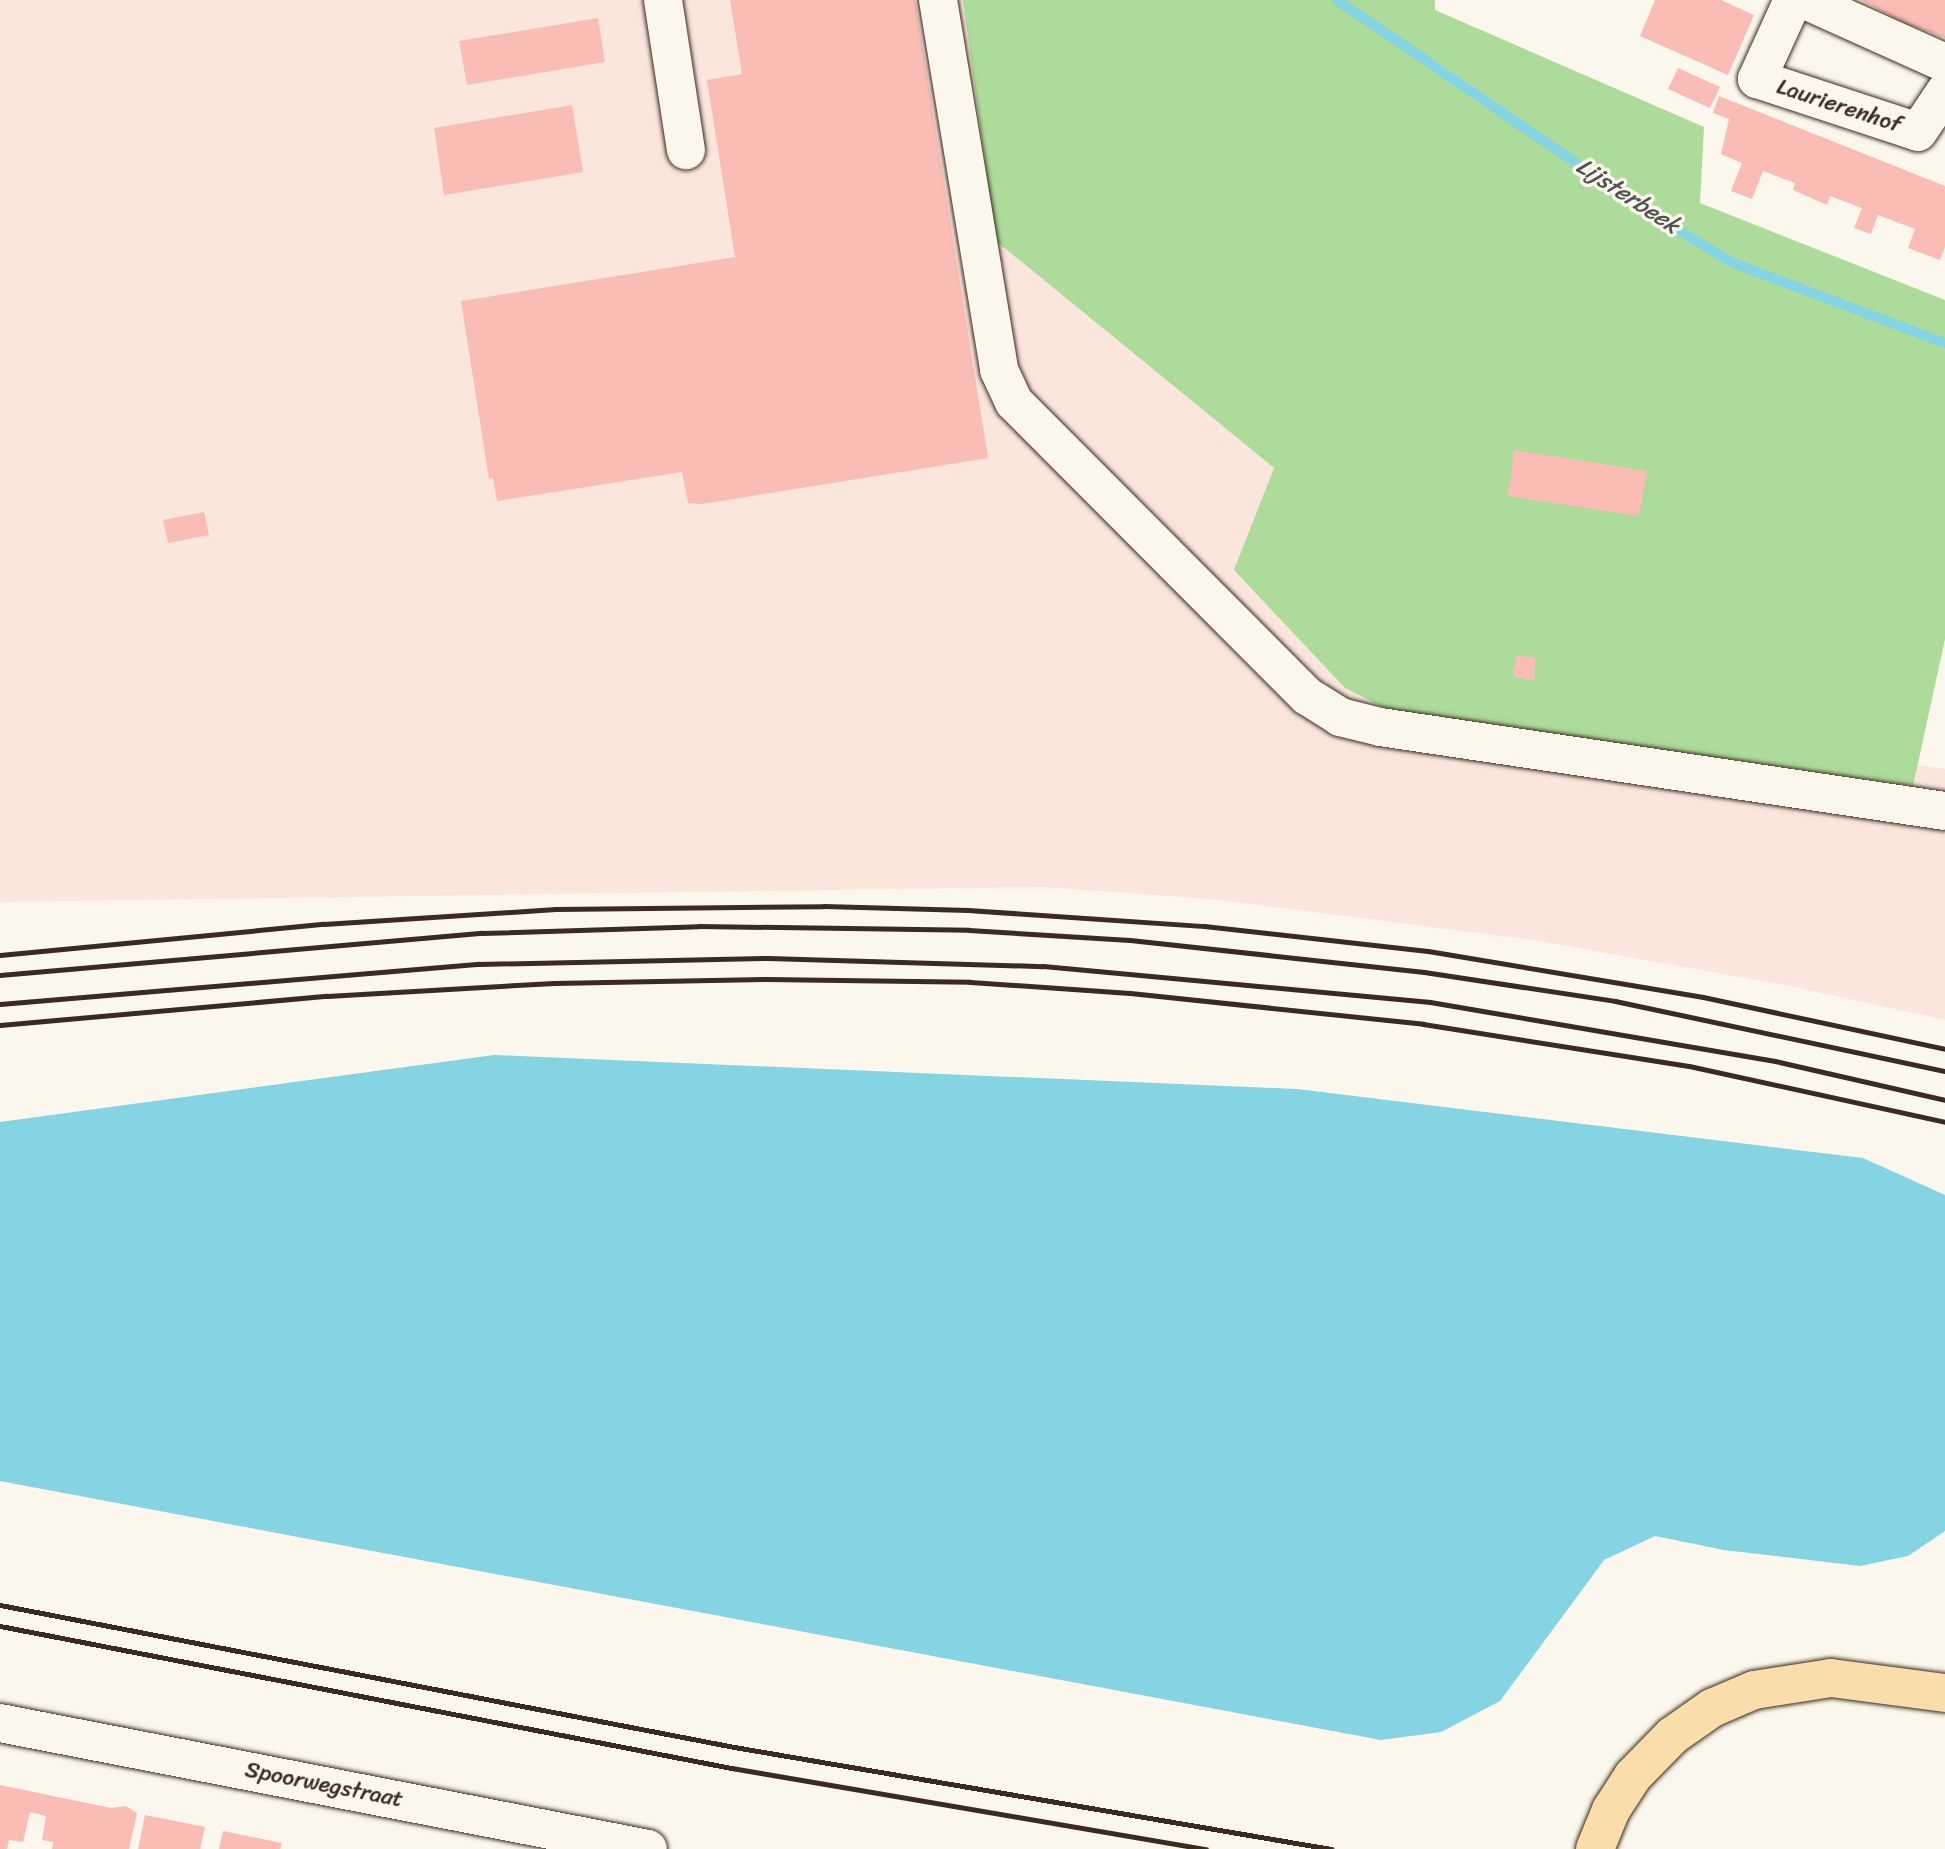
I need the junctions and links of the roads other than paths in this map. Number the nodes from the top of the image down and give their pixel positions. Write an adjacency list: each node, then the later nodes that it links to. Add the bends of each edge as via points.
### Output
1 (663, 0): 7 (street)
2 (938, 0): 8 (street, via 999,370 1014,402 1307,696 1340,717 1380,727)
3 (1789, 3): 4 (street, Laurierenhof); 6 (street, Laurierenhof, via 1757,79)
4 (1945, 63)
5 (1945, 92): 6 (street, Laurierenhof)
6 (1931, 138)
7 (686, 150)
8 (1945, 811)
9 (1945, 1693): 12 (main road, via 1831,1678 1754,1690 1712,1709 1672,1736 1633,1776 1611,1810)
10 (0, 1723): 11 (street, Spoorwegstraat)
11 (648, 1849)
12 (1595, 1849)

